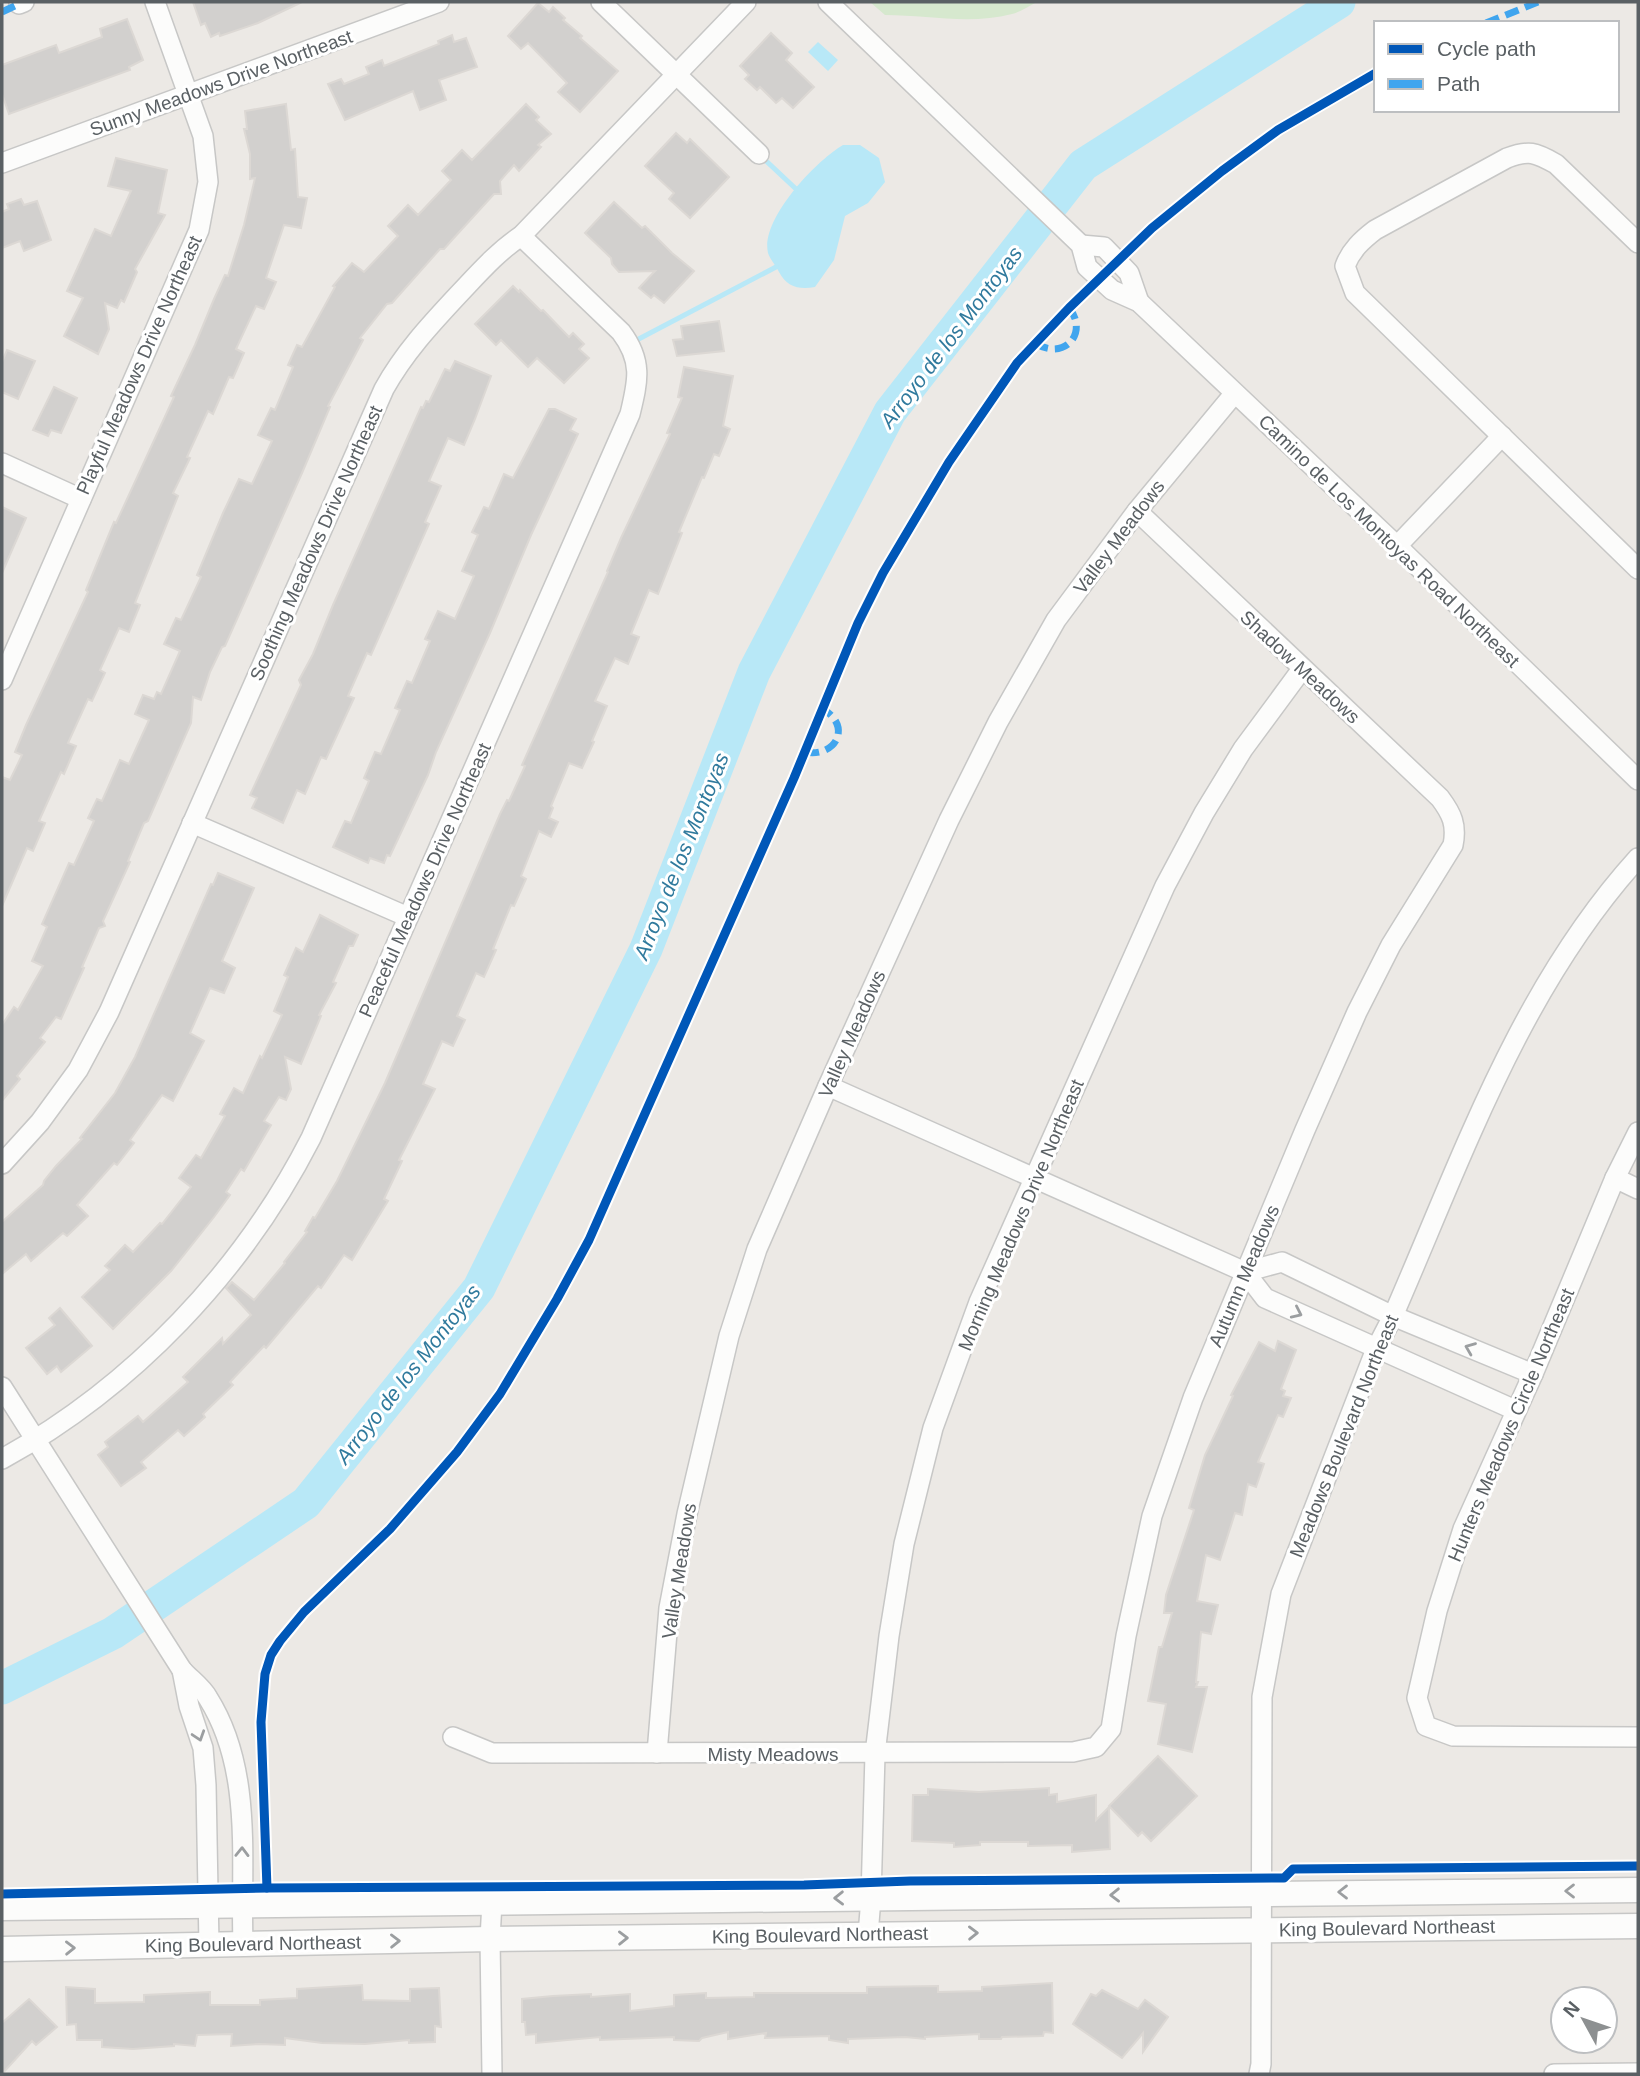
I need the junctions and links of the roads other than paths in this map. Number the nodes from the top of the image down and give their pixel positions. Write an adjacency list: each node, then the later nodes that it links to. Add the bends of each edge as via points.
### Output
1 (155, 2): 7 (street, Playful Meadows Drive Northeast)
2 (439, 2): 7 (street, Sunny Meadows Drive Northeast)
3 (601, 2): 6 (street)
4 (746, 2): 6 (street, Soothing Meadows Drive Northeast)
5 (828, 2): 12 (street, Camino de Los Montoyas Road Northeast, via 1077,240 1104,247 1129,273 1139,302)
6 (676, 74): 8 (street); 10 (street, Soothing Meadows Drive Northeast)
7 (189, 94): 9 (street, Sunny Meadows Drive Northeast); 15 (street, Playful Meadows Drive Northeast, via 203,136 208,182 199,230)
8 (759, 154)
9 (2, 163)
10 (521, 236): 22 (street, Soothing Meadows Drive Northeast, via 500,250 417,338 384,389); 25 (street, Peaceful Meadows Drive Northeast, via 621,332 630,344 638,380 630,414)
11 (1638, 243): 13 (street, via 1556,164 1542,155 1523,152 1375,230 1349,255 1345,266 1355,293)
12 (1234, 394): 16 (street, Valley Meadows); 17 (street, Camino de Los Montoyas Road Northeast)
13 (1502, 436): 17 (street); 18 (street)
14 (2, 463): 15 (street)
15 (81, 499): 20 (street, Playful Meadows Drive Northeast)
16 (1137, 511): 19 (street, Shadow Meadows); 26 (street, Valley Meadows, via 1056,620 998,722)
17 (1397, 546): 21 (street, Camino de Los Montoyas Road Northeast)
18 (1638, 569)
19 (1302, 670): 23 (street, Shadow Meadows, via 1440,798); 29 (street, Morning Meadows Drive Northeast, via 1243,749 1165,886)
20 (2, 680)
21 (1638, 780)
22 (192, 823): 25 (street); 28 (street, Soothing Meadows Drive Northeast, via 109,1012 78,1070)
23 (1456, 828): 32 (street, Autumn Meadows, via 1453,845 1391,945 1357,1012)
24 (1638, 858): 33 (street, Meadows Boulevard Northeast, via 1564,955 1509,1050)
25 (408, 918): 38 (street, Peaceful Meadows Drive Northeast, via 311,1138 245,1244 190,1312 122,1377)
26 (828, 1086): 29 (street); 44 (street, Valley Meadows, via 757,1249 729,1336 669,1608)
27 (1638, 1132): 30 (street, Hunters Meadows Circle Northeast)
28 (2, 1164)
29 (1035, 1178): 32 (street); 45 (street, Morning Meadows Drive Northeast, via 979,1302 933,1428 904,1544)
30 (1615, 1178): 31 (street); 35 (street, Hunters Meadows Circle Northeast)
31 (1638, 1189)
32 (1245, 1272): 33 (street, via 1282,1262); 34 (street, one-way to 34, via 1265,1298); 43 (street, Autumn Meadows, via 1193,1398 1152,1516 1111,1729)
33 (1393, 1316): 34 (street, Meadows Boulevard Northeast); 35 (street, one-way to 33)
34 (1376, 1349): 37 (street); 47 (street, Meadows Boulevard Northeast, via 1280,1594 1262,1697)
35 (1533, 1374): 37 (street, Hunters Meadows Circle Northeast)
36 (2, 1387): 38 (street)
37 (1515, 1410): 42 (street, Hunters Meadows Circle Northeast, via 1463,1530 1437,1611 1418,1698 1426,1726 1453,1736)
38 (36, 1440): 39 (street, Peaceful Meadows Drive Northeast); 40 (street)
39 (2, 1459)
40 (177, 1662): 50 (street, one-way to 50, via 204,1760); 51 (street, one-way to 40, via 243,1817 235,1768 207,1696)
41 (453, 1737): 44 (street, Misty Meadows, via 492,1753)
42 (1638, 1737)
43 (1096, 1747): 45 (street, Misty Meadows, via 1073,1752)
44 (657, 1753): 45 (street, Misty Meadows)
45 (875, 1754): 48 (street, Morning Meadows Drive Northeast)
46 (1638, 1890): 47 (street, King Boulevard Northeast, one-way to 47)
47 (1260, 1893): 48 (street, King Boulevard Northeast, one-way to 48); 54 (street, Meadows Boulevard Northeast)
48 (871, 1898): 49 (street, King Boulevard Northeast, one-way to 49); 55 (street, Morning Meadows Drive Northeast)
49 (492, 1902): 51 (street, King Boulevard Northeast); 56 (street)
50 (208, 1905): 51 (street, King Boulevard Northeast); 52 (street, King Boulevard Northeast); 58 (street)
51 (242, 1905): 57 (street)
52 (2, 1908)
53 (1638, 1926): 54 (street, King Boulevard Northeast)
54 (1260, 1930): 55 (street, King Boulevard Northeast, one-way to 54); 62 (street, Meadows Boulevard Northeast)
55 (868, 1935): 56 (street, King Boulevard Northeast, one-way to 55)
56 (490, 1939): 57 (street, King Boulevard Northeast, one-way to 56); 61 (street)
57 (243, 1944): 58 (street, King Boulevard Northeast)
58 (209, 1945): 59 (street, King Boulevard Northeast, one-way to 58)
59 (2, 1949)
60 (1638, 2073): 63 (street)
61 (492, 2074)
62 (1258, 2074)
63 (1554, 2074)

